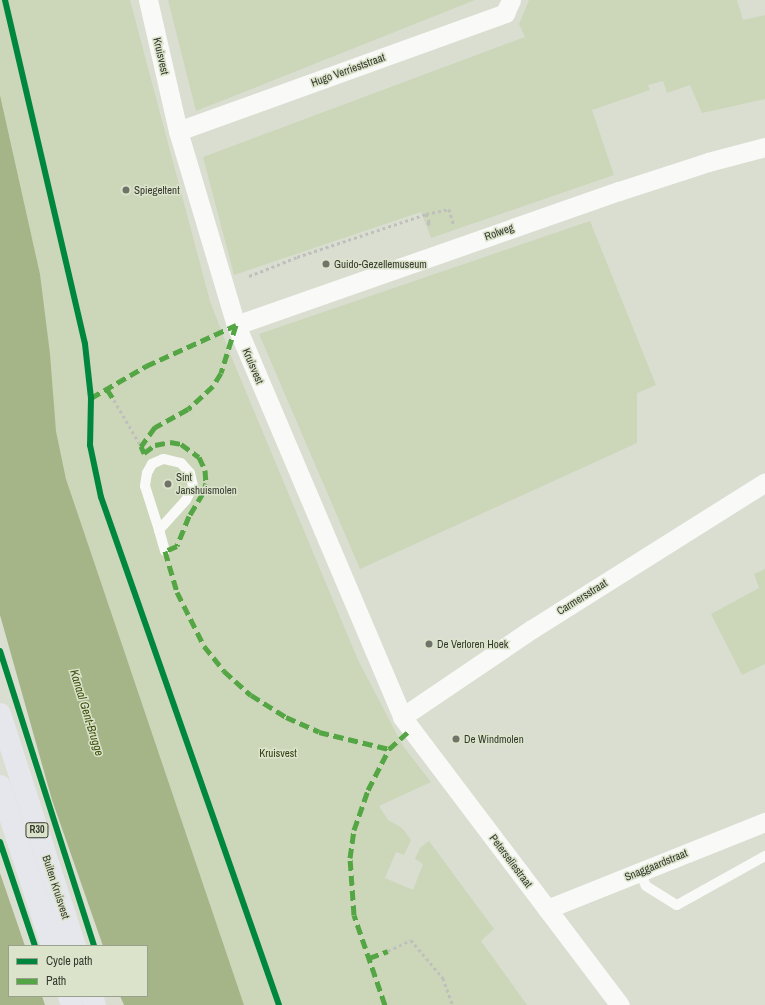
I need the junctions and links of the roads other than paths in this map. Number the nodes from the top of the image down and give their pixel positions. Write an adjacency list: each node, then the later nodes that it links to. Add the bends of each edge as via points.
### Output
1 (148, 0): 3 (street, Kruisvest)
2 (511, 0): 3 (street, Hugo Verrieststraat, via 505,13)
3 (178, 131): 5 (street, Kruisvest)
4 (765, 147): 5 (street, Rolweg, via 618,191)
5 (236, 324): 10 (street, Kruisvest)
6 (765, 482): 10 (street, Carmersstraat, via 532,629)
7 (159, 530): 7 (lane, via 146,486 147,473 152,464 163,459 181,463 190,473 193,486 186,500); 8 (lane)
8 (165, 551)
9 (0, 714): 17 (main road, Buiten Kruisvest / R30)
10 (402, 717): 15 (street, Peterseliestraat)
11 (0, 786): 16 (main road, Buiten Kruisvest / R30)
12 (765, 822): 14 (street, Snaggaardstraat)
13 (765, 856): 14 (lane, via 677,905 646,886)
14 (640, 872): 15 (street, Snaggaardstraat)
15 (547, 909): 18 (street, Peterseliestraat)
16 (52, 945)
17 (75, 945)
18 (620, 1005)

